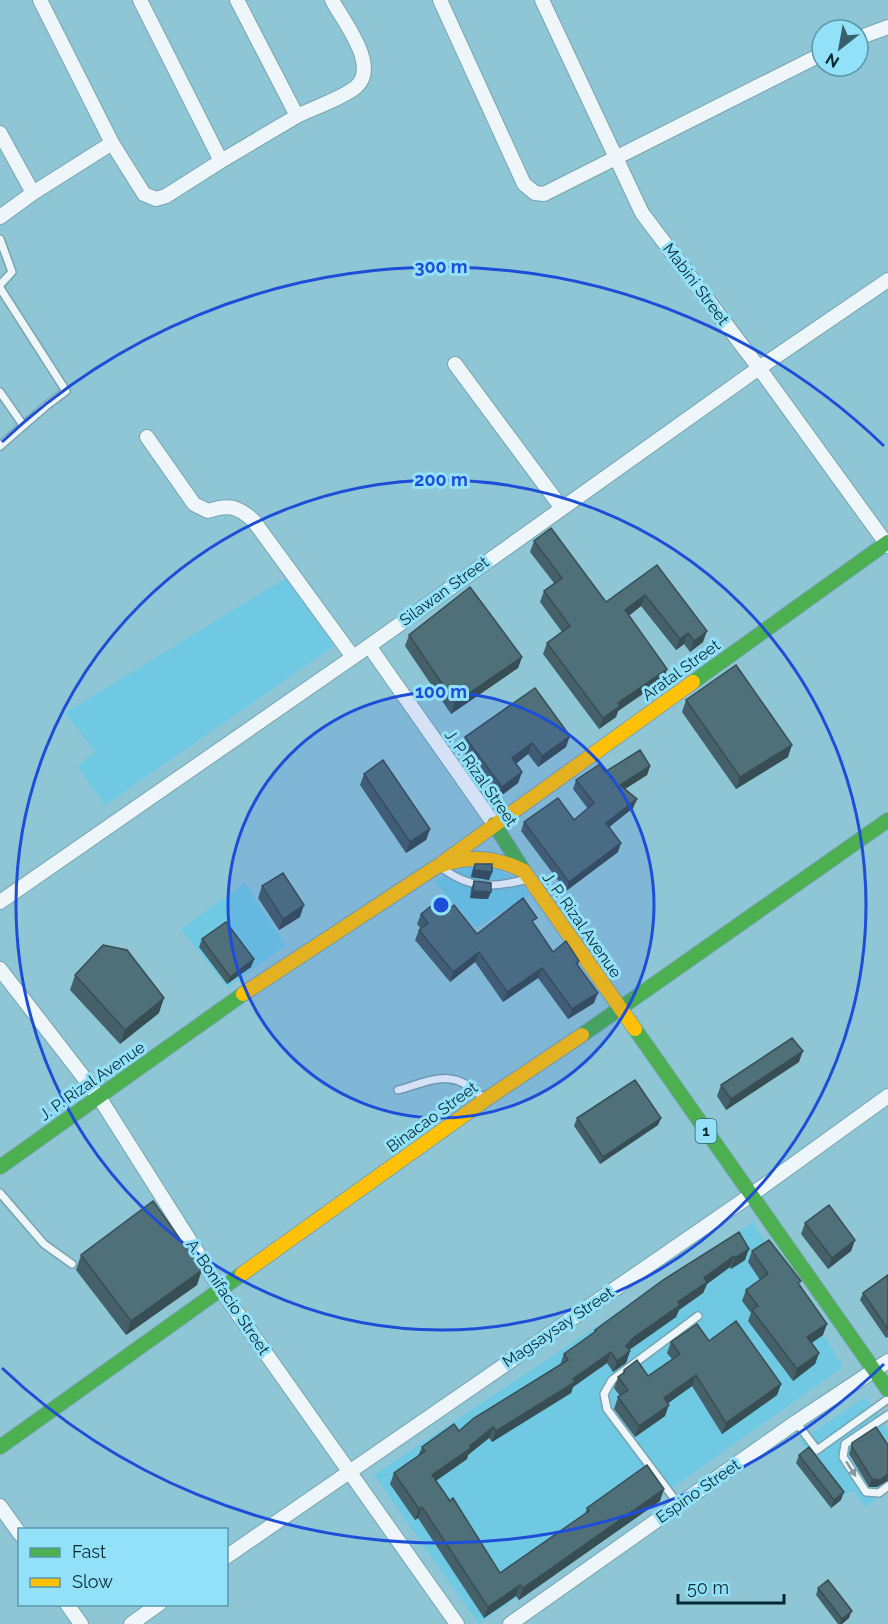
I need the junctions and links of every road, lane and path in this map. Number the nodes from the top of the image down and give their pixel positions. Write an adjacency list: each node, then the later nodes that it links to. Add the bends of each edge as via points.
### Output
1 (40, 0): 12 (street)
2 (140, 0): 14 (street)
3 (237, 0): 10 (street)
4 (332, 0): 10 (street, via 364,58 362,79 355,87)
5 (440, 0): 13 (street, via 528,190 544,194)
6 (542, 0): 13 (street, Mabini Street)
7 (888, 27): 8 (street)
8 (870, 34)
9 (810, 60): 13 (street)
10 (297, 116): 14 (street)
11 (0, 133): 15 (street)
12 (112, 143): 14 (street, via 144,194 156,199); 15 (street)
13 (616, 157): 21 (street, Mabini Street, via 642,213)
14 (221, 161)
15 (33, 193): 16 (street)
16 (0, 217)
17 (0, 239): 19 (lane, via 12,272)
18 (888, 280): 21 (street, Silawan Street)
19 (1, 284): 23 (lane, via 66,392)
20 (456, 364): 26 (street)
21 (759, 368): 26 (street, Silawan Street); 27 (street, Mabini Street)
22 (0, 392): 23 (lane)
23 (23, 425): 25 (lane)
24 (147, 437): 29 (street, via 194,504 208,511 229,506 253,520)
25 (0, 446)
26 (561, 507): 28 (street, Silawan Street)
27 (887, 544): 31 (street, Aratal Street)
28 (369, 646): 29 (street, Silawan Street); 31 (street, J. P. Rizal Street)
29 (353, 657): 34 (street, Silawan Street)
30 (888, 820): 36 (street, Binacao Street)
31 (494, 824): 32 (street, Aratal Street); 33 (street, J. P. Rizal Street)
32 (437, 866): 33 (street, J. P. Rizal Avenue, via 478,856 494,858); 33 (lane, via 475,886 493,887); 39 (street, J. P. Rizal Avenue, via 271,974)
33 (527, 875): 36 (street, J. P. Rizal Avenue / 1)
34 (0, 902)
35 (0, 969): 39 (street, A. Bonifacio Street)
36 (621, 1009): 40 (street, Binacao Street); 43 (street, J. P. Rizal Avenue / 1)
37 (398, 1090): 40 (lane, via 452,1077 464,1081)
38 (888, 1096): 43 (street, Magsaysay Street)
39 (99, 1097): 41 (street, J. P. Rizal Avenue); 45 (street, A. Bonifacio Street)
40 (485, 1100): 45 (street, Binacao Street)
41 (0, 1167)
42 (0, 1193): 44 (lane, via 44,1244)
43 (751, 1195): 48 (street, J. P. Rizal Avenue / 1); 54 (street, Magsaysay Street)
44 (72, 1264)
45 (221, 1290): 53 (street, Binacao Street); 54 (street, A. Bonifacio Street)
46 (698, 1316): 56 (lane, via 612,1380 604,1394 607,1410)
47 (888, 1361): 48 (street, Espino Street)
48 (874, 1371): 49 (street, J. P. Rizal Avenue / 1); 52 (street, Espino Street)
49 (888, 1390)
50 (888, 1399): 52 (lane, via 816,1450)
51 (888, 1415): 55 (lane, one-way to 55, via 843,1450 843,1457 866,1492 872,1495)
52 (796, 1422): 56 (street, Espino Street)
53 (0, 1447)
54 (348, 1472): 59 (street, Magsaysay Street); 64 (street, A. Bonifacio Street)
55 (888, 1486)
56 (679, 1505): 65 (street, Espino Street)
57 (0, 1506): 58 (street)
58 (18, 1531)
59 (228, 1556)
60 (68, 1606): 62 (street)
61 (158, 1606): 63 (street)
62 (81, 1624)
63 (131, 1624)
64 (457, 1624)
65 (510, 1624)

